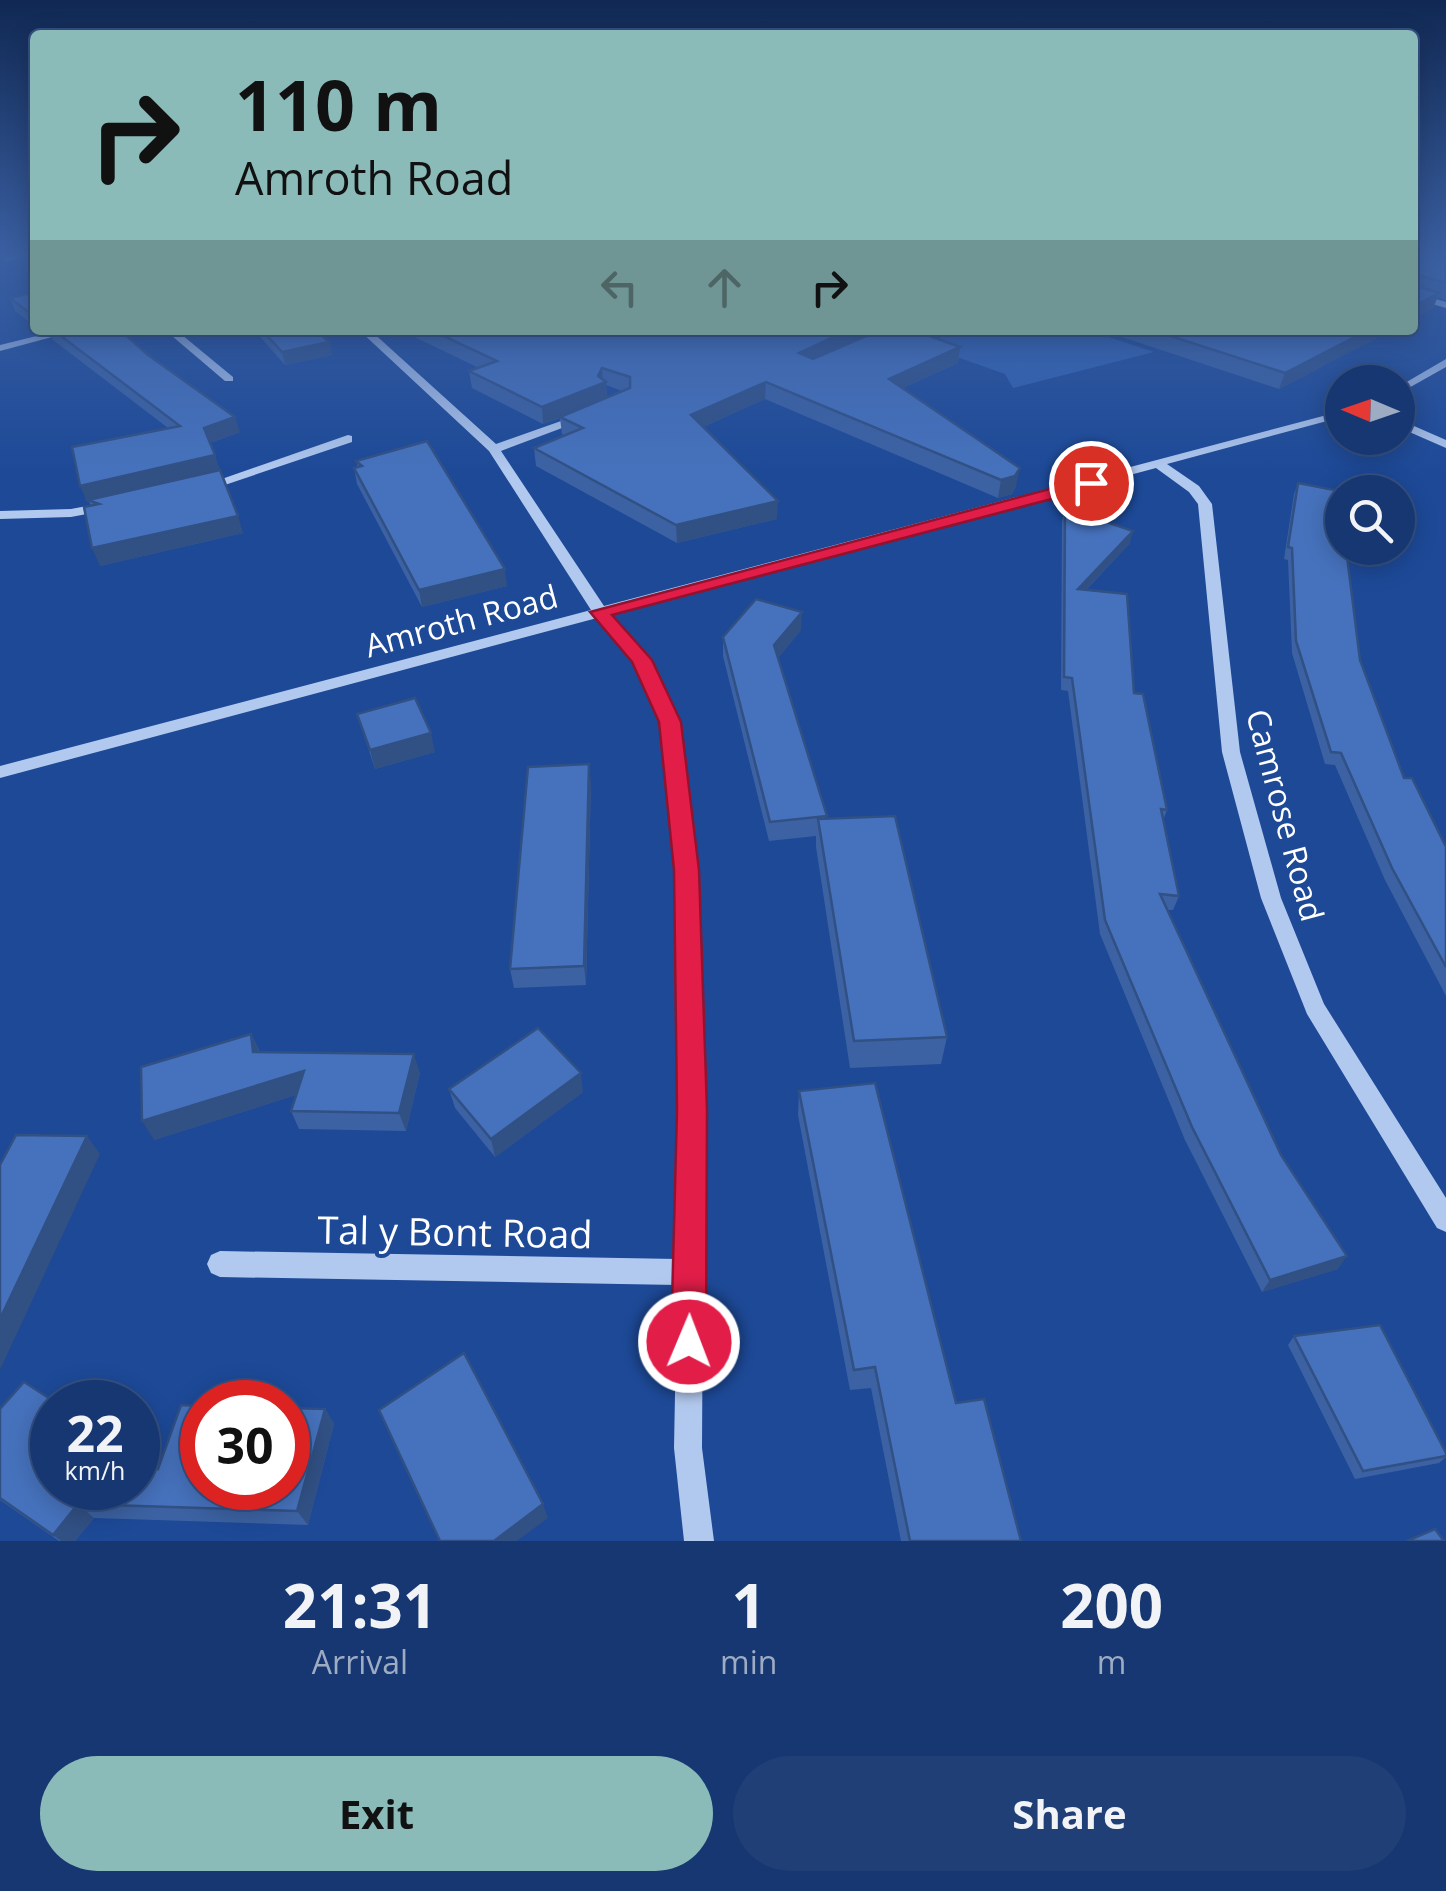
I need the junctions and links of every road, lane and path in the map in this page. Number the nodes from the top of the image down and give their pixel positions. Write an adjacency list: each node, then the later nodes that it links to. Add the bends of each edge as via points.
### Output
1 (52, 335): 4 (street)
2 (176, 335): 6 (street)
3 (369, 335): 13 (street)
4 (0, 348)
5 (1446, 362): 7 (street)
6 (228, 380)
7 (1415, 381)
8 (591, 413): 13 (street)
9 (1325, 419): 14 (street, Amroth Road)
10 (1415, 430): 12 (street)
11 (348, 440): 15 (street)
12 (1446, 444)
13 (494, 449): 18 (street)
14 (1160, 465): 18 (street, Amroth Road); 20 (street, Camrose Road, via 1204,504 1232,752 1271,898 1315,1008)
15 (187, 491)
16 (129, 502): 17 (street, via 71,513)
17 (0, 515)
18 (600, 612): 19 (street, Amroth Road); 22 (street, via 642,660 670,722 686,870)
19 (0, 772)
20 (1446, 1220)
21 (220, 1264): 22 (street, Tal y Bont Road)
22 (690, 1272): 23 (street, via 688,1448)
23 (699, 1541)

